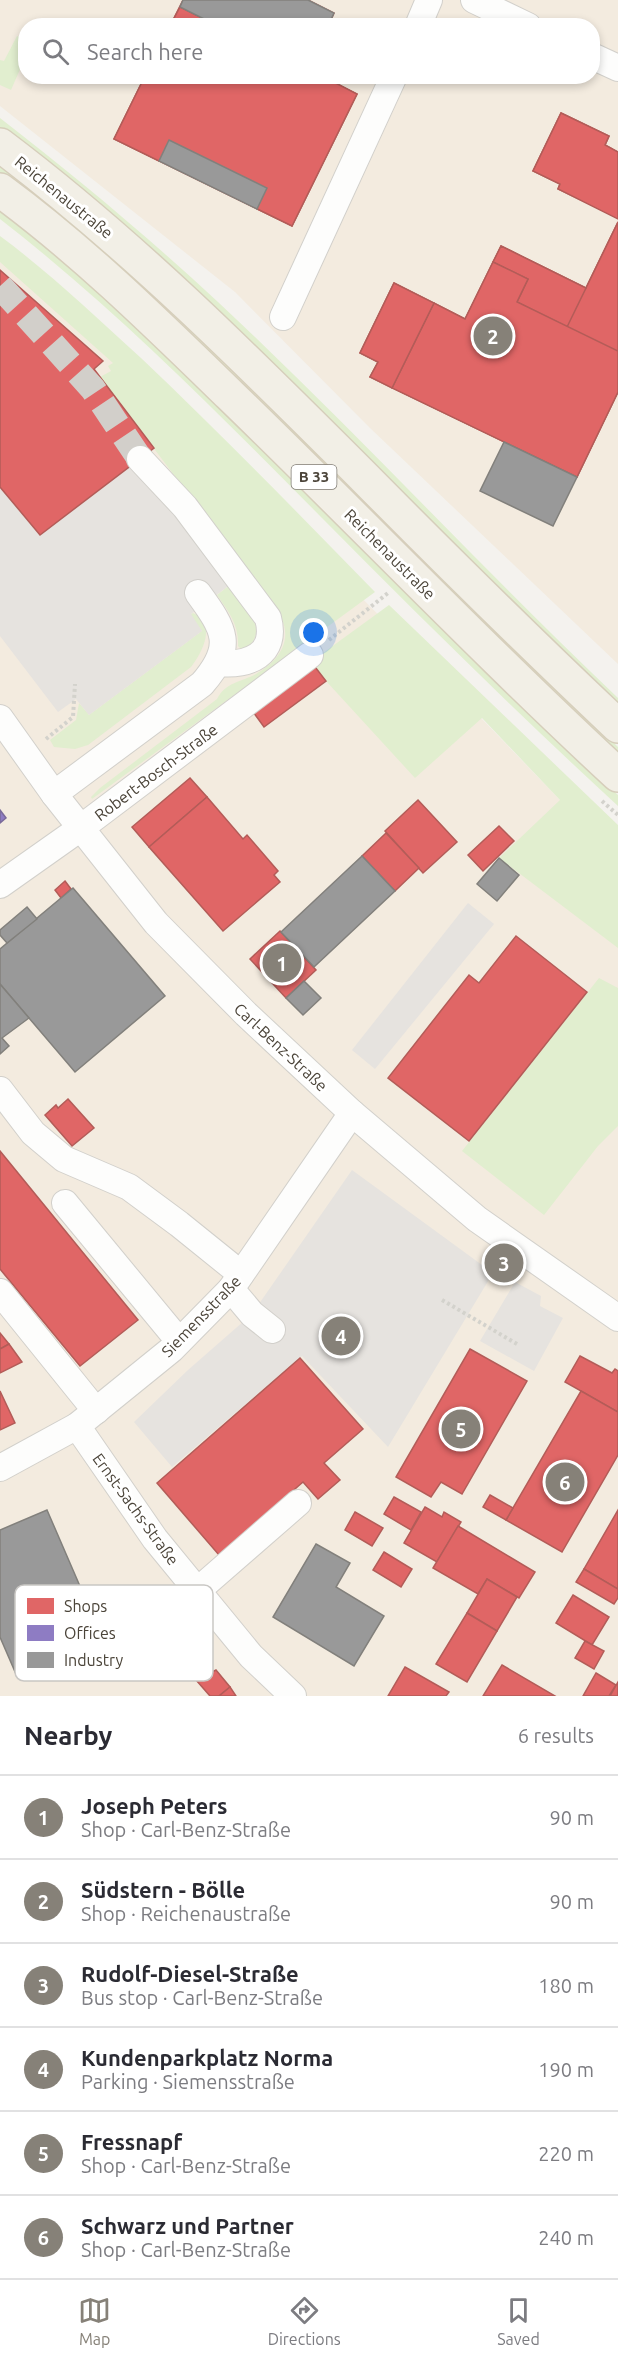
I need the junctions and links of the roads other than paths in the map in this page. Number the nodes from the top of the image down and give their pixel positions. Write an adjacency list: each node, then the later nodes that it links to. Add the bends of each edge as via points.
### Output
1 (429, 0): 3 (street)
2 (474, 0): 4 (street)
3 (421, 18)
4 (511, 18)
5 (600, 60): 6 (street)
6 (618, 68)
7 (390, 84): 10 (street)
8 (0, 145): 16 (main road, Reichenaustraße / B 33, via 150,269)
9 (0, 190): 17 (main road, Reichenaustraße / B 33, via 155,322)
10 (283, 317)
11 (140, 459): 14 (street, via 185,507 268,618 270,640 266,648 254,658 233,664)
12 (198, 593): 14 (street, via 220,625 222,651)
13 (310, 656): 19 (street, Robert-Bosch-Straße)
14 (218, 663): 18 (street, via 202,684)
15 (0, 718): 18 (street, Carl-Benz-Straße)
16 (618, 726)
17 (618, 776)
18 (54, 794): 19 (street, Carl-Benz-Straße)
19 (82, 827): 20 (street, Robert-Bosch-Straße); 22 (street, Carl-Benz-Straße, via 156,923)
20 (0, 885)
21 (0, 1090): 24 (street, via 33,1133 64,1159 129,1187 179,1224)
22 (352, 1113): 24 (street, Siemensstraße); 26 (street, Carl-Benz-Straße, via 477,1219)
23 (65, 1203): 28 (street)
24 (236, 1282): 27 (street, via 252,1314); 28 (street, Siemensstraße)
25 (0, 1292): 29 (street, Ernst-Sachs-Straße)
26 (618, 1318)
27 (272, 1330)
28 (179, 1341): 29 (street, Siemensstraße)
29 (87, 1418): 30 (street, Siemensstraße); 32 (street, Ernst-Sachs-Straße, via 155,1539)
30 (0, 1468)
31 (298, 1503): 33 (street)
32 (192, 1585)
33 (204, 1585)
34 (213, 1610): 35 (street, Ernst-Sachs-Straße, via 251,1656)
35 (293, 1696)

